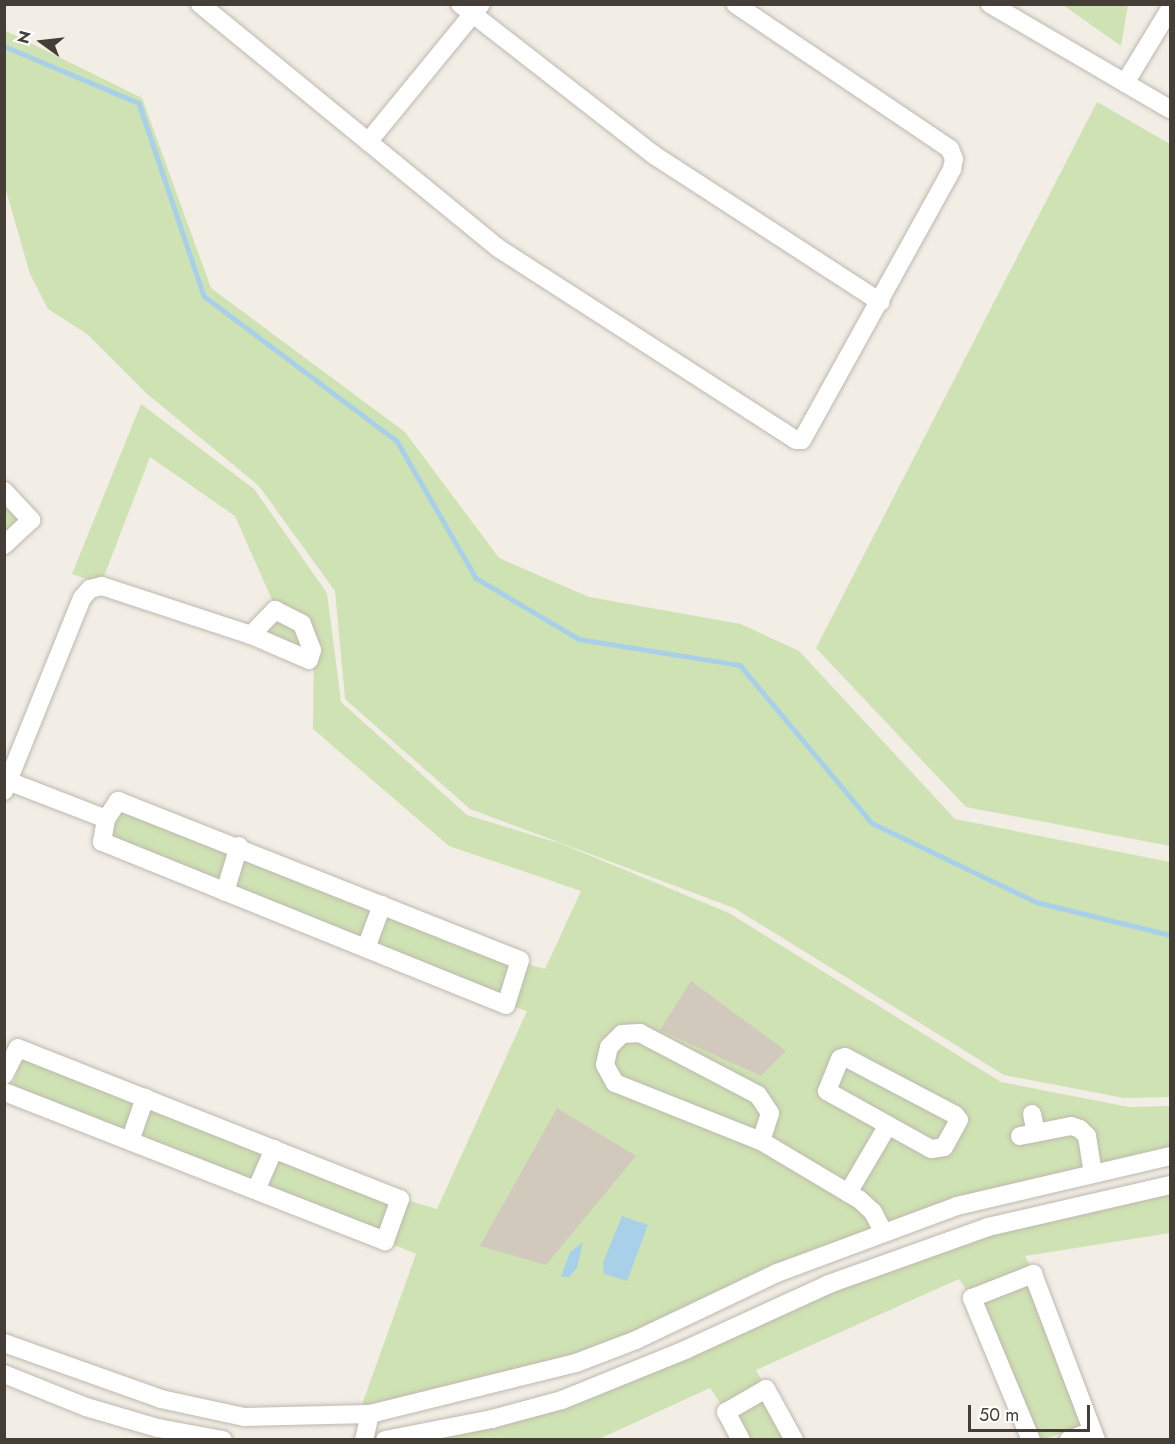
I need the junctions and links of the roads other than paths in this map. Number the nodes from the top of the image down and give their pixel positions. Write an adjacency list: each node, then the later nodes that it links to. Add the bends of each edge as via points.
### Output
1 (200, 4): 8 (street)
2 (735, 4): 9 (street, via 950,149 952,169)
3 (990, 4): 6 (street)
4 (471, 8): 8 (street); 9 (street, via 654,155)
5 (1170, 9): 6 (street)
6 (1125, 83): 7 (street)
7 (1170, 109)
8 (368, 142): 9 (street, via 498,248 796,440 807,436)
9 (880, 302)
10 (4, 491): 11 (street, via 31,520)
11 (4, 545)
12 (251, 635): 13 (street, via 102,586 90,589 82,598)
13 (6, 786): 14 (street)
14 (106, 819): 15 (street, via 118,801); 16 (street, via 102,842)
15 (239, 846): 16 (street); 17 (street)
16 (225, 892): 18 (street)
17 (382, 905): 18 (street); 18 (street, via 520,960 506,1005)
18 (366, 948)
19 (5, 1069): 21 (street, via 18,1048)
20 (4, 1092): 24 (street)
21 (146, 1098): 24 (street); 26 (street)
22 (1032, 1114): 28 (street, via 1028,1134 1071,1126 1080,1129 1087,1136)
23 (883, 1122): 23 (street, via 938,1150 944,1147 959,1119 858,1061 840,1059 827,1091); 31 (street)
24 (130, 1141): 30 (street)
25 (761, 1141): 25 (street, via 615,1083 605,1065 609,1047 621,1034 640,1034 758,1095 770,1113); 31 (street)
26 (274, 1149): 30 (street); 30 (street, via 400,1199 385,1241)
27 (1170, 1156): 28 (street)
28 (1093, 1172): 32 (street, via 957,1206)
29 (1170, 1185): 39 (street, via 988,1227 829,1284 685,1350 562,1400 492,1419)
30 (256, 1190)
31 (844, 1191): 32 (street, via 873,1212)
32 (883, 1232): 35 (street, via 777,1273 636,1340 576,1363)
33 (4, 1343): 35 (street, via 161,1399 244,1417)
34 (4, 1374): 37 (street, via 86,1407 158,1428)
35 (370, 1414): 38 (street)
36 (1094, 1435): 42 (street, via 1033,1274 972,1298); 43 (street)
37 (223, 1440)
38 (364, 1440)
39 (385, 1440)
40 (741, 1440): 41 (street, via 726,1412 766,1389)
41 (794, 1440)
42 (1031, 1440)
43 (1069, 1440)

